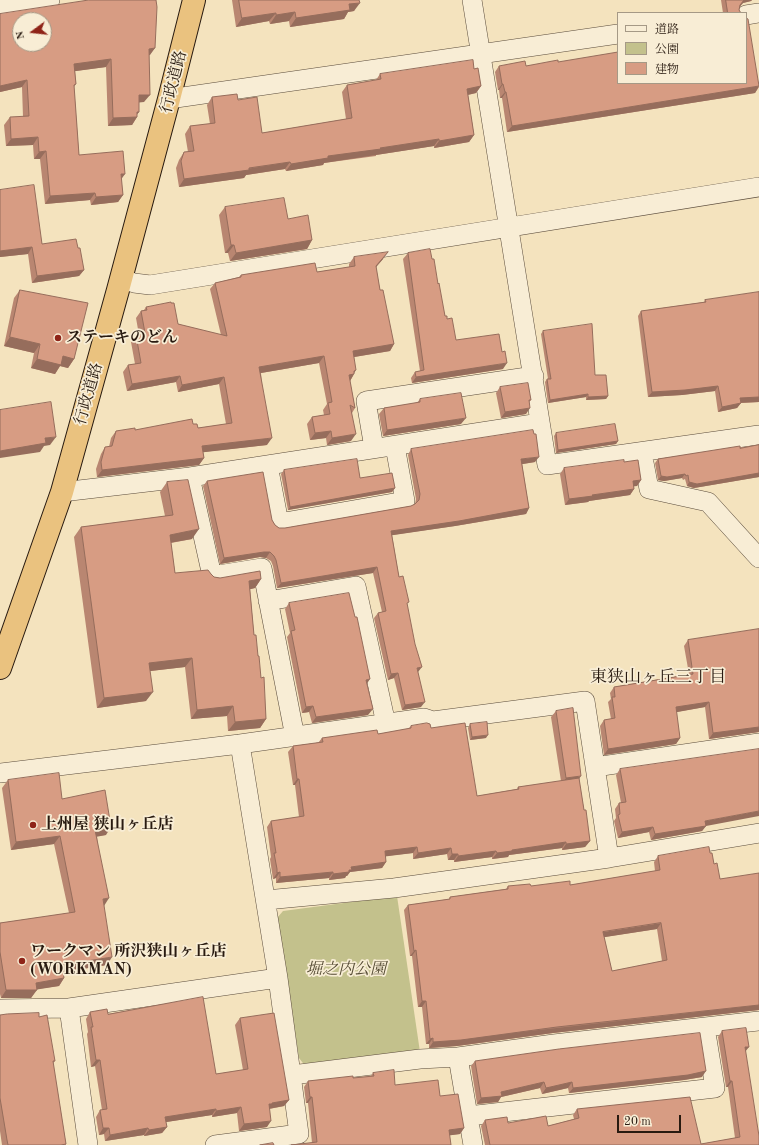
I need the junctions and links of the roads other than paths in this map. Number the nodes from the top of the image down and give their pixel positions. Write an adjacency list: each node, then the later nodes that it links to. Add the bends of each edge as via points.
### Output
1 (50, 0): 4 (street)
2 (194, 0): 9 (highway, 行政道路)
3 (472, 0): 8 (street)
4 (0, 9)
5 (759, 13): 6 (street)
6 (747, 15)
7 (617, 34): 8 (street)
8 (481, 54): 9 (street); 11 (street)
9 (169, 99): 12 (highway, 行政道路)
10 (759, 187): 11 (street)
11 (510, 227): 12 (street, via 150,285); 13 (street)
12 (121, 278): 21 (highway, 行政道路)
13 (534, 376): 14 (street); 17 (street, via 366,401)
14 (540, 423): 16 (street); 18 (street, via 547,465)
15 (759, 435): 18 (street)
16 (395, 446): 17 (street); 19 (street, via 405,501 279,523)
17 (374, 448): 19 (street)
18 (642, 452): 22 (street, via 649,489 708,502)
19 (268, 465): 20 (street)
20 (190, 477): 21 (street); 23 (street, via 212,576 262,568)
21 (62, 492): 24 (highway, 行政道路)
22 (759, 558)
23 (268, 601): 25 (street, via 356,586); 26 (street)
24 (0, 668)
25 (386, 724): 26 (street); 29 (street, via 424,718 433,721 585,701)
26 (295, 736): 28 (street)
27 (759, 743): 29 (street)
28 (240, 744): 30 (street); 33 (street)
29 (595, 768): 32 (street)
30 (0, 773)
31 (759, 833): 32 (street)
32 (609, 858): 33 (street, via 394,888)
33 (266, 900): 34 (street)
34 (278, 978): 35 (street); 40 (street)
35 (69, 1008): 36 (street); 42 (street)
36 (0, 1009)
37 (759, 1021): 38 (street)
38 (705, 1027): 39 (street); 41 (street, via 715,1088)
39 (458, 1057): 40 (street, via 420,1059); 41 (street)
40 (292, 1075): 43 (street, via 299,1134)
41 (468, 1116): 44 (street)
42 (88, 1145)
43 (215, 1145)
44 (473, 1145)

